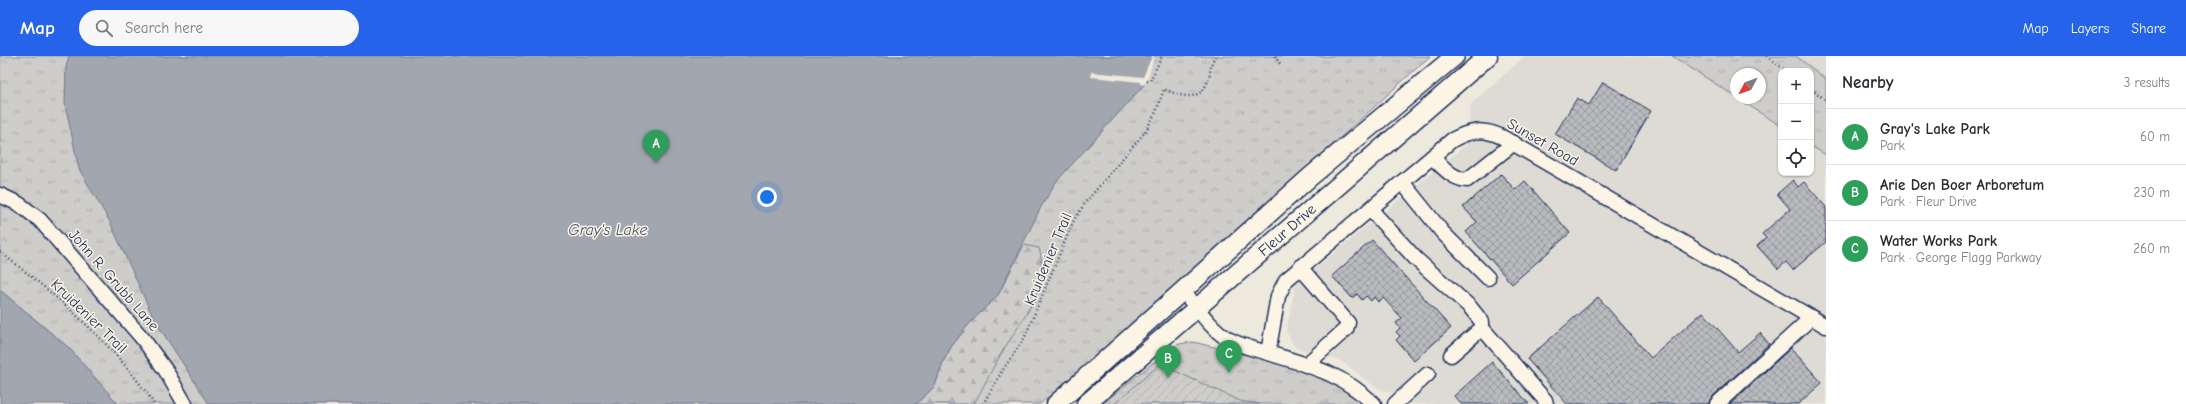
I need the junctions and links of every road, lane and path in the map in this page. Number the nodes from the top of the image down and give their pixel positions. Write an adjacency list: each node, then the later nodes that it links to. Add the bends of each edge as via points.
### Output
1 (1162, 56): 9 (path, via 1152,78)
2 (1216, 56): 31 (path, Kruidenier Trail, via 1211,63 1206,86 1201,91 1184,97 1164,89 1145,132 1085,203 1073,222 1027,334)
3 (1275, 56): 7 (path)
4 (1455, 56): 20 (main road, Fleur Drive, via 1310,177)
5 (1488, 56): 21 (main road, Fleur Drive)
6 (1767, 56): 8 (path)
7 (1280, 64)
8 (1782, 68)
9 (1147, 81)
10 (1814, 92): 11 (path)
11 (1826, 100)
12 (1514, 143): 13 (street, Sunset Road, via 1488,131 1477,130 1452,140); 13 (street, via 1467,180 1453,176); 22 (street, Sunset Road)
13 (1432, 157): 14 (street, Sunset Road)
14 (1402, 182): 16 (street, Sunset Road); 19 (street, via 1444,233)
15 (0, 194): 30 (street, John R. Grubb Lane, via 40,220 143,339)
16 (1370, 209): 18 (street, Sunset Road); 24 (street, via 1416,260 1470,307 1482,322)
17 (0, 252): 29 (path, Kruidenier Trail, via 41,285 110,349 142,385)
18 (1300, 267): 25 (street, Sunset Road, via 1281,288); 27 (street, via 1348,324 1346,329)
19 (1488, 278)
20 (1182, 290): 21 (street); 32 (main road, Fleur Drive)
21 (1198, 308): 25 (street, via 1228,339); 33 (main road, Fleur Drive)
22 (1812, 317): 23 (street, Sunset Road); 37 (street)
23 (1826, 326)
24 (1482, 328): 26 (street); 36 (street)
25 (1268, 353): 27 (street)
26 (1451, 355)
27 (1306, 365): 34 (street, via 1335,374 1359,389)
28 (1428, 374): 35 (street)
29 (154, 404)
30 (185, 404)
31 (983, 404)
32 (1056, 404)
33 (1086, 404)
34 (1374, 404)
35 (1395, 404)
36 (1546, 404)
37 (1716, 404)

